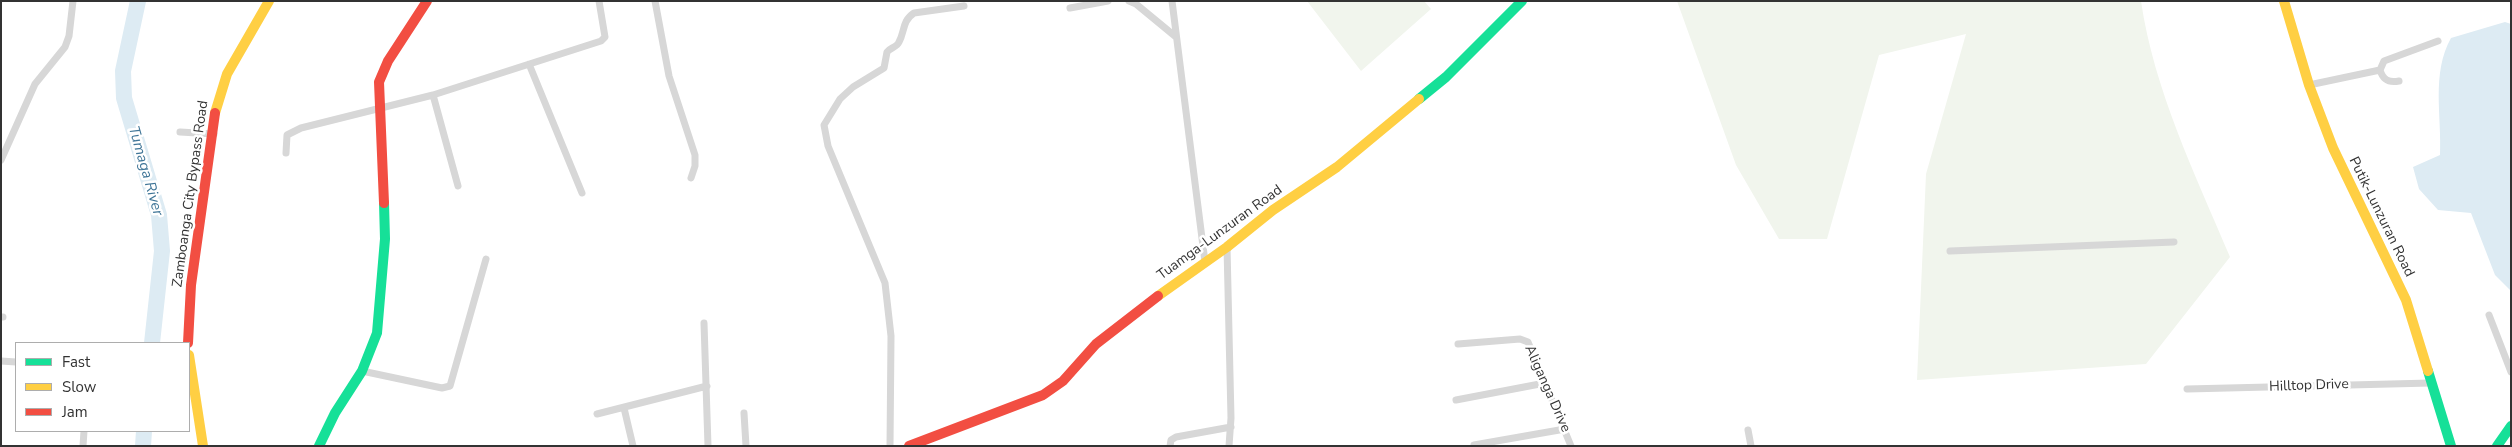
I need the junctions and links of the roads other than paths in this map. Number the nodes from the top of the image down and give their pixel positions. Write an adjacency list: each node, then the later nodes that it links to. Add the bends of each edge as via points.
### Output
1 (74, 1): 24 (street, via 65,47 34,84)
2 (269, 1): 22 (main road, Zamboanga City Bypass Road, via 227,74 218,102)
3 (427, 1): 20 (main road, via 382,71)
4 (599, 1): 15 (street, via 605,28 605,37 601,41)
5 (656, 1): 25 (street, via 669,76 695,155)
6 (1108, 1): 12 (street)
7 (1129, 1): 13 (street)
8 (1172, 1): 13 (street)
9 (1522, 1): 29 (main road, Tuamga-Lunzuran Road, via 1446,77 1337,167 1273,210)
10 (2284, 1): 18 (main road, Putik-Lunzuran Road)
11 (964, 6): 63 (street, via 910,16 902,26 899,42 886,52 884,68 840,99 824,125 828,146 885,283 891,336)
12 (1070, 8)
13 (1176, 37): 32 (street)
14 (2438, 41): 16 (street, via 2386,58)
15 (529, 64): 19 (street); 27 (street)
16 (2380, 70): 17 (street, via 2388,82); 18 (street)
17 (2399, 81)
18 (2309, 84): 43 (main road, Putik-Lunzuran Road, via 2332,148 2400,285)
19 (433, 95): 20 (street); 26 (street)
20 (379, 108): 23 (street, via 290,132 285,139); 40 (main road, via 385,211 384,266 377,333)
21 (180, 132): 22 (street)
22 (214, 134): 35 (main road, Zamboanga City Bypass Road, via 191,285)
23 (286, 153)
24 (1, 160)
25 (691, 178)
26 (458, 186)
27 (582, 193)
28 (2174, 242): 30 (street)
29 (1227, 247): 32 (main road, Tuamga-Lunzuran Road); 51 (street)
30 (1950, 251)
31 (486, 259): 40 (street, via 450,386 442,388)
32 (1205, 262): 64 (main road, Tuamga-Lunzuran Road, via 1096,344 1064,382 1048,392)
33 (2489, 315): 41 (street)
34 (704, 323): 44 (street)
35 (188, 342)
36 (1458, 344): 42 (street, Aliganga Drive, via 1523,339 1530,346)
37 (1, 361): 38 (street)
38 (15, 362)
39 (190, 362): 58 (main road)
40 (362, 371): 59 (main road, via 335,413)
41 (2511, 372)
42 (1545, 383): 46 (street); 52 (street, Aliganga Drive)
43 (2431, 383): 45 (street, Hilltop Drive); 69 (main road, Putik-Lunzuran Road)
44 (707, 386): 47 (street); 61 (street)
45 (2187, 390)
46 (1456, 400)
47 (624, 408): 49 (street); 60 (street)
48 (744, 413): 62 (street)
49 (597, 414)
50 (2511, 426): 70 (main road)
51 (1231, 427): 65 (street, via 1176,437); 66 (street)
52 (1565, 429): 56 (street); 67 (street, Aliganga Drive)
53 (1748, 430): 68 (street)
54 (84, 432): 57 (street)
55 (2511, 438): 71 (main road)
56 (1474, 445)
57 (83, 446)
58 (203, 446)
59 (319, 446)
60 (633, 446)
61 (708, 446)
62 (746, 446)
63 (890, 446)
64 (909, 446)
65 (1170, 446)
66 (1228, 446)
67 (1571, 446)
68 (1751, 446)
69 (2451, 446)
70 (2497, 446)
71 (2505, 446)

